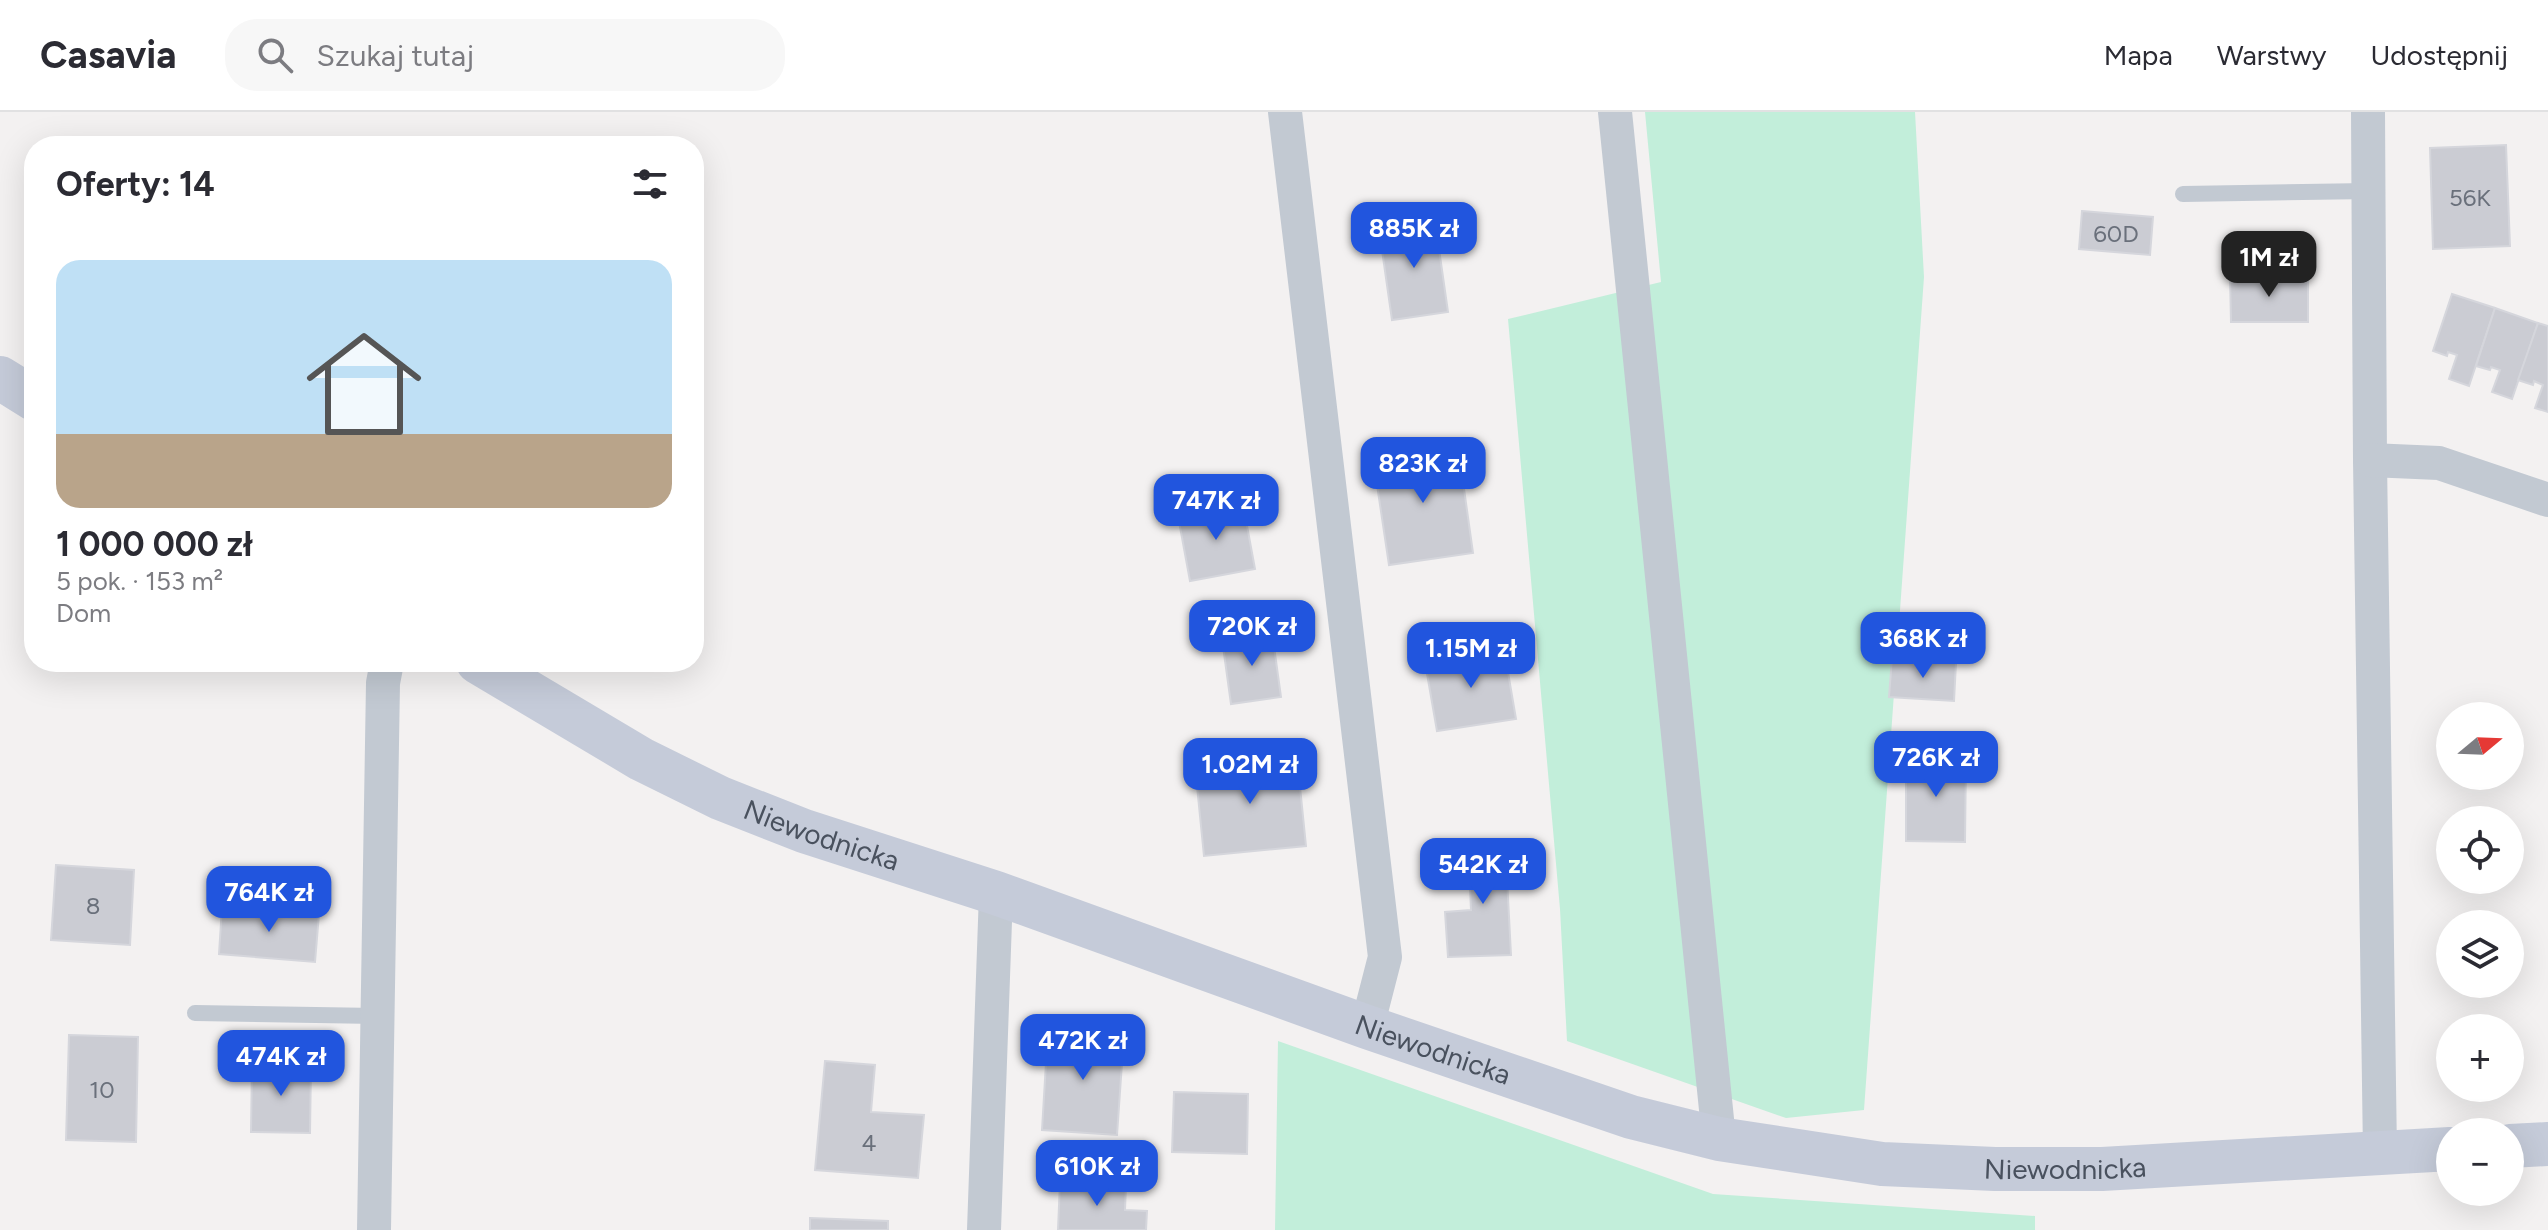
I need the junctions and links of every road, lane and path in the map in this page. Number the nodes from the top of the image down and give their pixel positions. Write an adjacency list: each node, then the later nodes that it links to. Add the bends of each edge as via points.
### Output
1 (1285, 112): 15 (street, via 1385,957)
2 (1615, 112): 16 (street)
3 (2368, 112): 4 (street)
4 (2369, 191): 5 (lane); 8 (street)
5 (2183, 194)
6 (0, 378): 7 (street)
7 (24, 393)
8 (2370, 460): 9 (street, via 2439,463); 20 (street)
9 (2548, 500)
10 (385, 672): 14 (street)
11 (495, 672): 12 (street, Niewodnicka, via 641,759 720,798)
12 (996, 893): 15 (street, Niewodnicka); 22 (street)
13 (195, 1013): 14 (lane)
14 (377, 1016): 21 (street)
15 (1367, 1027): 16 (street, Niewodnicka, via 1631,1117)
16 (1719, 1139): 20 (street, Niewodnicka, via 1882,1164 1995,1169 2102,1169)
17 (2548, 1144): 18 (street)
18 (2524, 1145)
19 (2436, 1150): 20 (street, Niewodnicka)
20 (2380, 1153)
21 (374, 1230)
22 (984, 1230)

